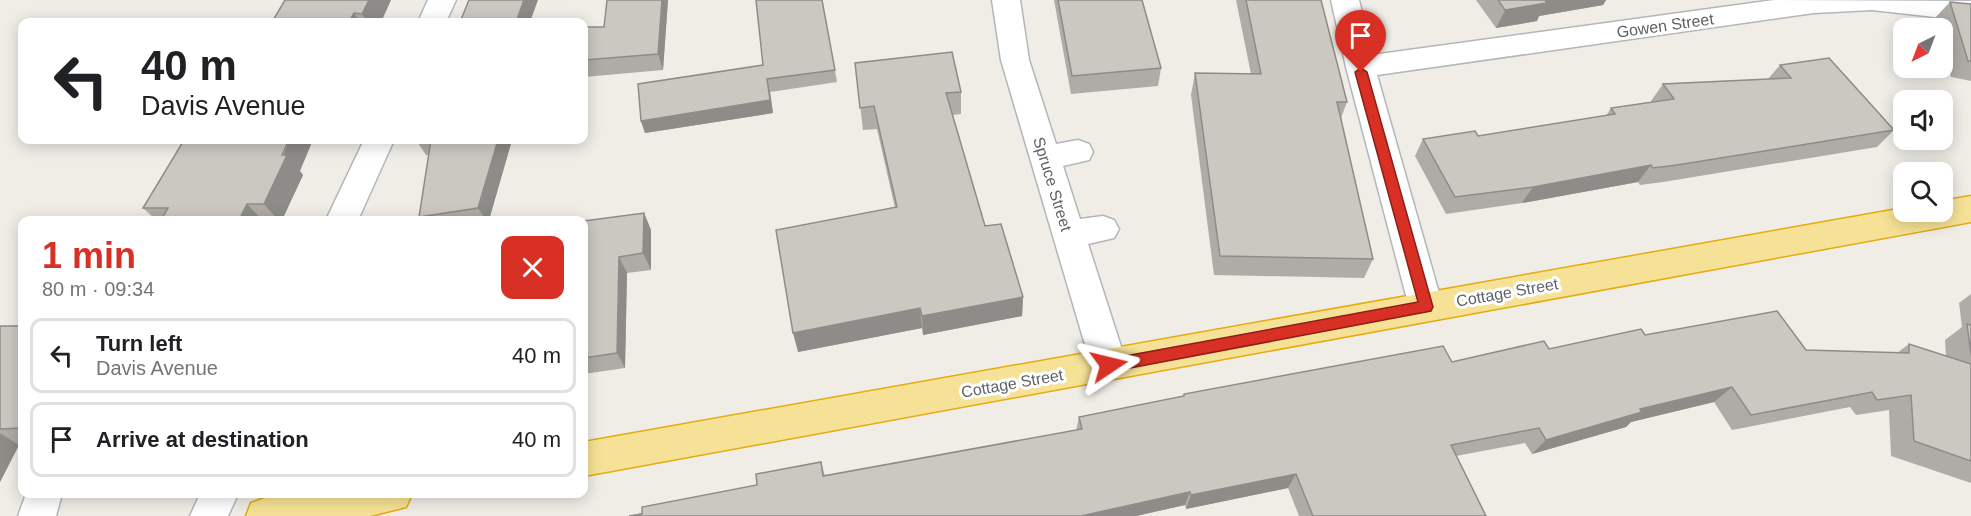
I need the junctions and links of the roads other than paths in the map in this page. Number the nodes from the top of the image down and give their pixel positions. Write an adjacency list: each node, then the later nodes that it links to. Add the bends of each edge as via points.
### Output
1 (442, 0): 5 (street)
2 (1006, 0): 9 (street, Spruce Street, via 1015,60)
3 (1345, 0): 6 (street)
4 (1971, 11): 6 (street, Gowen Street, via 1872,1 1814,4)
5 (434, 18)
6 (1360, 68): 14 (street)
7 (377, 144): 11 (street)
8 (1078, 152): 9 (street)
9 (1046, 157): 13 (street, Spruce Street)
10 (1971, 209): 14 (highway, Cottage Street)
11 (344, 216)
12 (1103, 229): 13 (street)
13 (1068, 234): 15 (street, Spruce Street)
14 (1426, 307): 15 (highway, Cottage Street)
15 (1109, 365): 16 (highway, Cottage Street)
16 (588, 458)
17 (217, 498): 19 (street)
18 (370, 498): 20 (highway)
19 (209, 516)
20 (265, 516)

